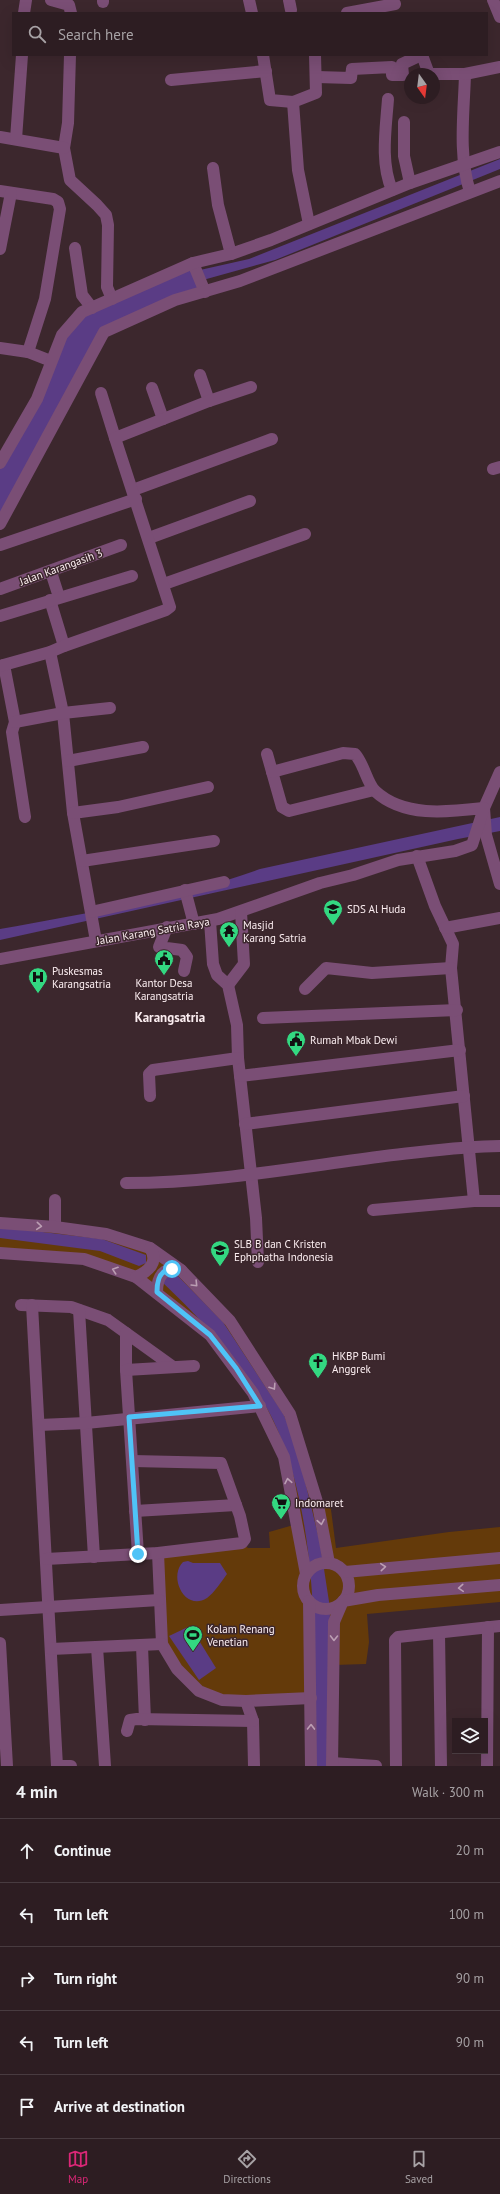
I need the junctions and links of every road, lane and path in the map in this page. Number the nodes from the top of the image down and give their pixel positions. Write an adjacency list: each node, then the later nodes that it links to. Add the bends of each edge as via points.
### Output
1 (26, 0): 5 (street)
2 (50, 0): 6 (street, via 69,6)
3 (249, 0): 7 (street)
4 (396, 6): 8 (street)
5 (24, 12)
6 (71, 12)
7 (252, 12)
8 (354, 12)
9 (22, 56): 24 (street)
10 (70, 56): 25 (street)
11 (263, 56): 16 (street)
12 (315, 56): 18 (street)
13 (419, 56): 18 (street, via 402,64 403,75 392,75 392,67 352,69 351,78)
14 (421, 56): 17 (street, via 428,74)
15 (500, 68): 17 (street)
16 (266, 70): 19 (street); 21 (street, via 270,100)
17 (465, 74): 27 (street)
18 (316, 77): 21 (street, via 316,94)
19 (171, 80)
20 (388, 99): 32 (street, via 385,155)
21 (293, 102): 34 (street, via 298,170)
22 (404, 122): 30 (street, via 404,156)
23 (0, 137): 24 (street)
24 (16, 140): 25 (street)
25 (64, 148): 40 (street, via 70,180 106,215 107,287)
26 (500, 152): 27 (street)
27 (463, 164): 30 (street); 31 (street)
28 (213, 168): 37 (street, via 218,205)
29 (500, 181): 31 (street)
30 (410, 183): 32 (street)
31 (469, 188): 39 (street, via 282,266)
32 (392, 190): 34 (street)
33 (6, 192): 36 (street); 43 (street, via 53,199 58,202 60,209 46,299)
34 (309, 224): 37 (street)
35 (75, 248): 41 (street, via 82,295)
36 (0, 249)
37 (231, 254): 38 (street)
38 (193, 263): 39 (street); 40 (street)
39 (205, 292): 56 (street, via 174,300 104,332)
40 (112, 299): 41 (street)
41 (92, 308): 44 (street, via 82,312 62,335)
42 (0, 348): 43 (street)
43 (28, 352): 44 (street)
44 (51, 361): 53 (street, via 37,399)
45 (200, 375): 49 (street)
46 (251, 387): 49 (street)
47 (152, 388): 50 (street)
48 (101, 393): 51 (street)
49 (209, 400): 50 (street)
50 (163, 419): 51 (street)
51 (115, 438): 54 (street)
52 (272, 439): 54 (street)
53 (0, 463)
54 (134, 494): 58 (street); 59 (street)
55 (250, 501): 58 (street)
56 (0, 524)
57 (305, 534): 63 (street)
58 (149, 538): 63 (street)
59 (0, 545)
60 (121, 545): 61 (street, Jalan Karangasih 3)
61 (51, 572): 64 (street, Jalan Karangasih 3); 65 (street)
62 (132, 576): 65 (street)
63 (164, 584): 67 (street, via 170,602 170,607 166,610)
64 (0, 589)
65 (54, 599): 66 (street); 67 (street)
66 (0, 616)
67 (64, 646): 68 (street)
68 (50, 652): 69 (street); 71 (street)
69 (2, 665): 72 (street)
70 (110, 708): 71 (street)
71 (63, 713): 72 (street); 75 (street)
72 (15, 722): 82 (street, via 12,732)
73 (143, 747): 75 (street)
74 (267, 754): 76 (street)
75 (68, 761): 81 (street)
76 (272, 772): 79 (street, via 343,753 355,754 361,760); 79 (street, via 282,807 289,811)
77 (500, 772): 80 (street)
78 (208, 787): 81 (street, via 118,807)
79 (374, 790): 80 (street, via 394,803 414,810 453,812)
80 (484, 808): 84 (street); 85 (street, via 472,846)
81 (73, 813): 86 (street)
82 (24, 816)
83 (214, 840): 86 (street)
84 (489, 851): 85 (street); 88 (street)
85 (417, 856): 91 (street, Jalan Karang Satria Raya, via 320,883); 96 (street)
86 (82, 861): 90 (street)
87 (224, 882): 89 (street)
88 (500, 884)
89 (185, 890): 90 (street); 94 (street)
90 (91, 912): 97 (street)
91 (241, 912): 93 (street, Jalan Karang Satria Raya); 101 (street, via 244,964)
92 (500, 918): 96 (street)
93 (210, 921): 94 (street, Jalan Karang Satria Raya); 101 (street, via 216,975)
94 (194, 924): 95 (street, Jalan Karang Satria Raya)
95 (167, 927): 97 (street, Jalan Karang Satria Raya); 100 (street, via 159,947 182,950 187,957)
96 (445, 928): 99 (street, via 453,944)
97 (96, 941): 98 (street, Jalan Karang Satria Raya)
98 (0, 959)
99 (451, 968): 102 (street, via 372,972 326,968); 103 (street)
100 (184, 971)
101 (228, 985): 106 (street, via 237,1024)
102 (305, 989)
103 (457, 1010): 104 (street); 105 (street)
104 (263, 1018)
105 (460, 1050): 107 (street); 109 (street)
106 (238, 1058): 107 (street); 108 (street, via 153,1070 149,1074)
107 (240, 1076): 110 (street)
108 (150, 1096)
109 (464, 1096): 110 (street); 111 (street)
110 (245, 1124): 113 (street)
111 (468, 1146): 112 (street); 113 (street); 116 (street)
112 (500, 1146)
113 (251, 1175): 114 (street); 123 (street)
114 (126, 1184)
115 (55, 1200): 120 (street)
116 (474, 1201): 117 (street); 118 (street)
117 (500, 1201)
118 (373, 1210)
119 (0, 1223): 120 (street, one-way to 120)
120 (55, 1227): 121 (street, via 106,1234)
121 (150, 1248): 124 (street); 125 (street, via 154,1255 152,1266 144,1274)
122 (0, 1253): 125 (street, one-way to 122, via 84,1259)
123 (258, 1262)
124 (182, 1270): 126 (street, via 170,1269 162,1272 157,1282); 144 (street, one-way to 144, via 230,1321 290,1414 318,1505)
125 (136, 1277): 126 (street)
126 (157, 1292): 132 (street, via 210,1335 236,1368)
127 (79, 1310): 128 (street, via 108,1320); 134 (street); 135 (street, via 57,1305 27,1305)
128 (126, 1333): 129 (street); 131 (street)
129 (172, 1366): 130 (street); 131 (street)
130 (194, 1366)
131 (126, 1370): 133 (street)
132 (260, 1406): 133 (street); 146 (street, one-way to 132, via 284,1457)
133 (129, 1417): 134 (street); 136 (street)
134 (86, 1423): 135 (street); 141 (street)
135 (39, 1425): 143 (street)
136 (133, 1461): 137 (street, via 218,1462 222,1464); 138 (street)
137 (236, 1506): 138 (street); 139 (street, via 245,1539 242,1543)
138 (135, 1511): 140 (street)
139 (158, 1553): 140 (street); 149 (street)
140 (138, 1554): 141 (street)
141 (94, 1557): 143 (street)
142 (500, 1558): 145 (street, one-way to 142)
143 (46, 1559): 152 (street)
144 (329, 1563): 145 (street); 146 (street, via 316,1565)
145 (345, 1572): 151 (street, via 349,1586)
146 (306, 1574): 150 (street, via 303,1587)
147 (500, 1586): 148 (street, one-way to 148, via 401,1592)
148 (357, 1598): 151 (street); 155 (street)
149 (159, 1600): 152 (street); 160 (street)
150 (309, 1601): 151 (street, via 317,1607 324,1608 334,1607); 154 (street)
151 (343, 1601): 155 (street)
152 (49, 1607): 153 (street); 163 (street)
153 (0, 1610)
154 (310, 1618): 155 (street, via 323,1610 329,1612); 164 (street)
155 (334, 1622): 169 (street, one-way to 169)
156 (500, 1626): 157 (street)
157 (488, 1627): 158 (street); 179 (street)
158 (439, 1633): 177 (street, via 398,1637 395,1640); 178 (street)
159 (0, 1643): 170 (street)
160 (162, 1644): 161 (street); 165 (street, via 177,1669 199,1691 222,1700)
161 (142, 1646): 162 (street); 166 (street)
162 (97, 1647): 163 (street); 173 (street)
163 (51, 1649): 171 (street)
164 (311, 1698): 165 (street); 175 (street, one-way to 164)
165 (246, 1701): 167 (street)
166 (145, 1720): 167 (street); 168 (street, via 130,1720)
167 (253, 1721): 174 (street)
168 (127, 1731)
169 (332, 1764): 176 (street)
170 (7, 1766)
171 (57, 1766): 172 (street)
172 (71, 1766)
173 (105, 1766)
174 (254, 1766)
175 (310, 1766)
176 (376, 1766)
177 (396, 1766)
178 (441, 1766)
179 (487, 1766)

